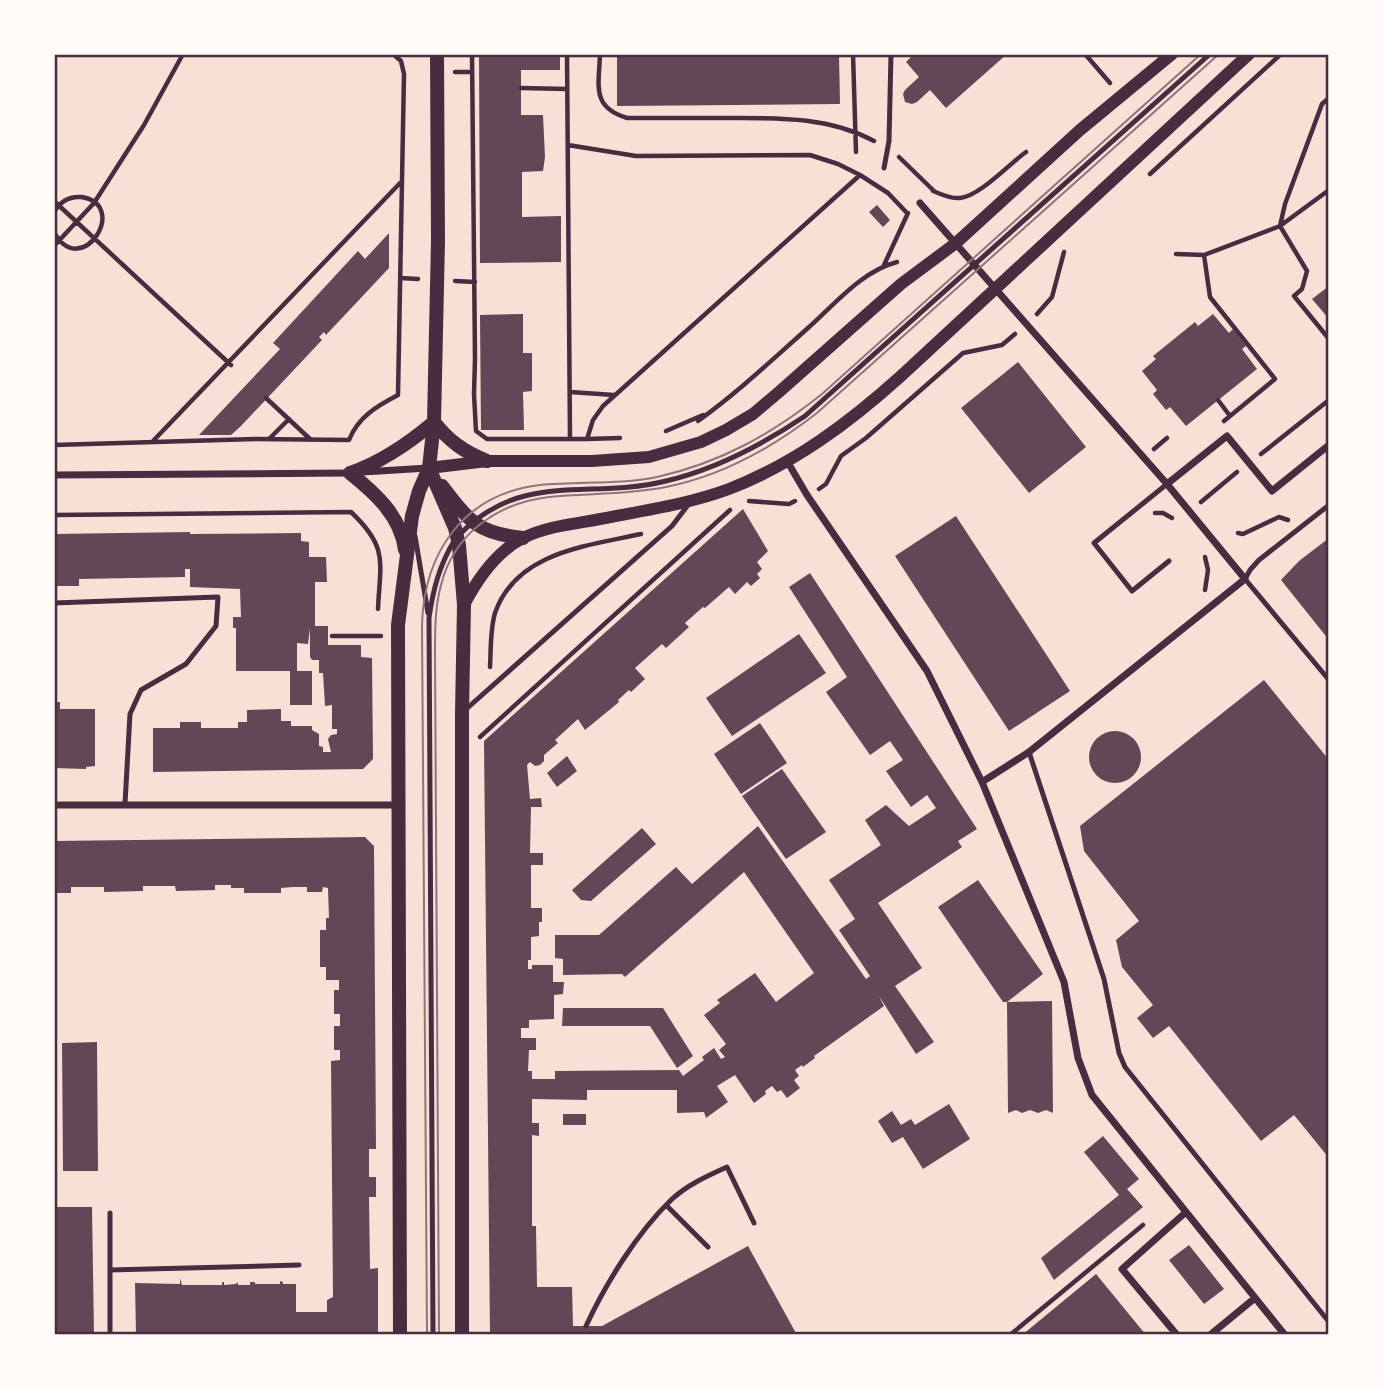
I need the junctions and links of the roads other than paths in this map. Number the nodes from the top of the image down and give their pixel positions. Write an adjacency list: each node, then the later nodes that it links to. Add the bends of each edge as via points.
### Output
1 (437, 54): 11 (main road)
2 (891, 54): 6 (lane)
3 (1172, 54): 8 (street)
4 (1210, 54): 9 (lane)
5 (1249, 54): 10 (street)
6 (884, 168)
7 (920, 203): 8 (street)
8 (956, 243): 9 (street); 13 (street, via 901,284 753,414 701,442 649,457)
9 (975, 265): 10 (street); 22 (lane, via 805,416 740,455 664,482 517,496)
10 (996, 289): 14 (street, via 876,399); 18 (street)
11 (434, 422): 13 (main road, via 466,453); 15 (main road); 16 (main road, via 392,454)
12 (1329, 445): 18 (street, via 1272,491 1227,436)
13 (487, 461): 15 (street)
14 (787, 461): 19 (street); 34 (street, via 927,671)
15 (429, 468): 16 (street); 21 (main road); 22 (main road); 23 (main road)
16 (350, 473): 17 (street); 26 (main road, via 396,521)
17 (54, 475)
18 (1167, 484): 25 (lane, via 1094,543 1132,591); 27 (street)
19 (691, 501): 24 (street); 32 (lane, via 672,526)
20 (1329, 505): 27 (lane, via 1259,560)
21 (412, 516): 26 (main road); 30 (lane)
22 (472, 522): 23 (lane); 24 (main road, via 499,536)
23 (457, 537): 29 (main road); 30 (lane, via 435,581)
24 (523, 538): 29 (street, via 488,567)
25 (1169, 561)
26 (406, 565): 37 (main road, via 398,625)
27 (1245, 579): 31 (lane); 33 (street)
28 (54, 603): 35 (lane, via 218,597 216,626 186,664 141,690 130,714)
29 (464, 605): 32 (main road)
30 (429, 618): 50 (lane)
31 (1329, 680)
32 (462, 713): 51 (main road)
33 (1029, 752): 34 (street); 46 (lane, via 1104,979 1125,1067)
34 (982, 782): 39 (street, via 1064,982 1078,1058 1092,1095)
35 (125, 804): 36 (street); 37 (street)
36 (54, 805)
37 (399, 805): 49 (main road)
38 (667, 1206): 41 (lane, via 701,1179 727,1167); 42 (lane); 47 (lane, via 632,1248)
39 (1186, 1212): 45 (street); 52 (street, via 1122,1269)
40 (110, 1213): 44 (lane)
41 (754, 1223)
42 (708, 1247)
43 (299, 1265): 44 (lane)
44 (110, 1270): 48 (lane)
45 (1255, 1298): 53 (street); 54 (street)
46 (1329, 1322)
47 (586, 1326)
48 (110, 1335)
49 (400, 1335)
50 (433, 1335)
51 (462, 1335)
52 (1177, 1335)
53 (1210, 1335)
54 (1285, 1335)

